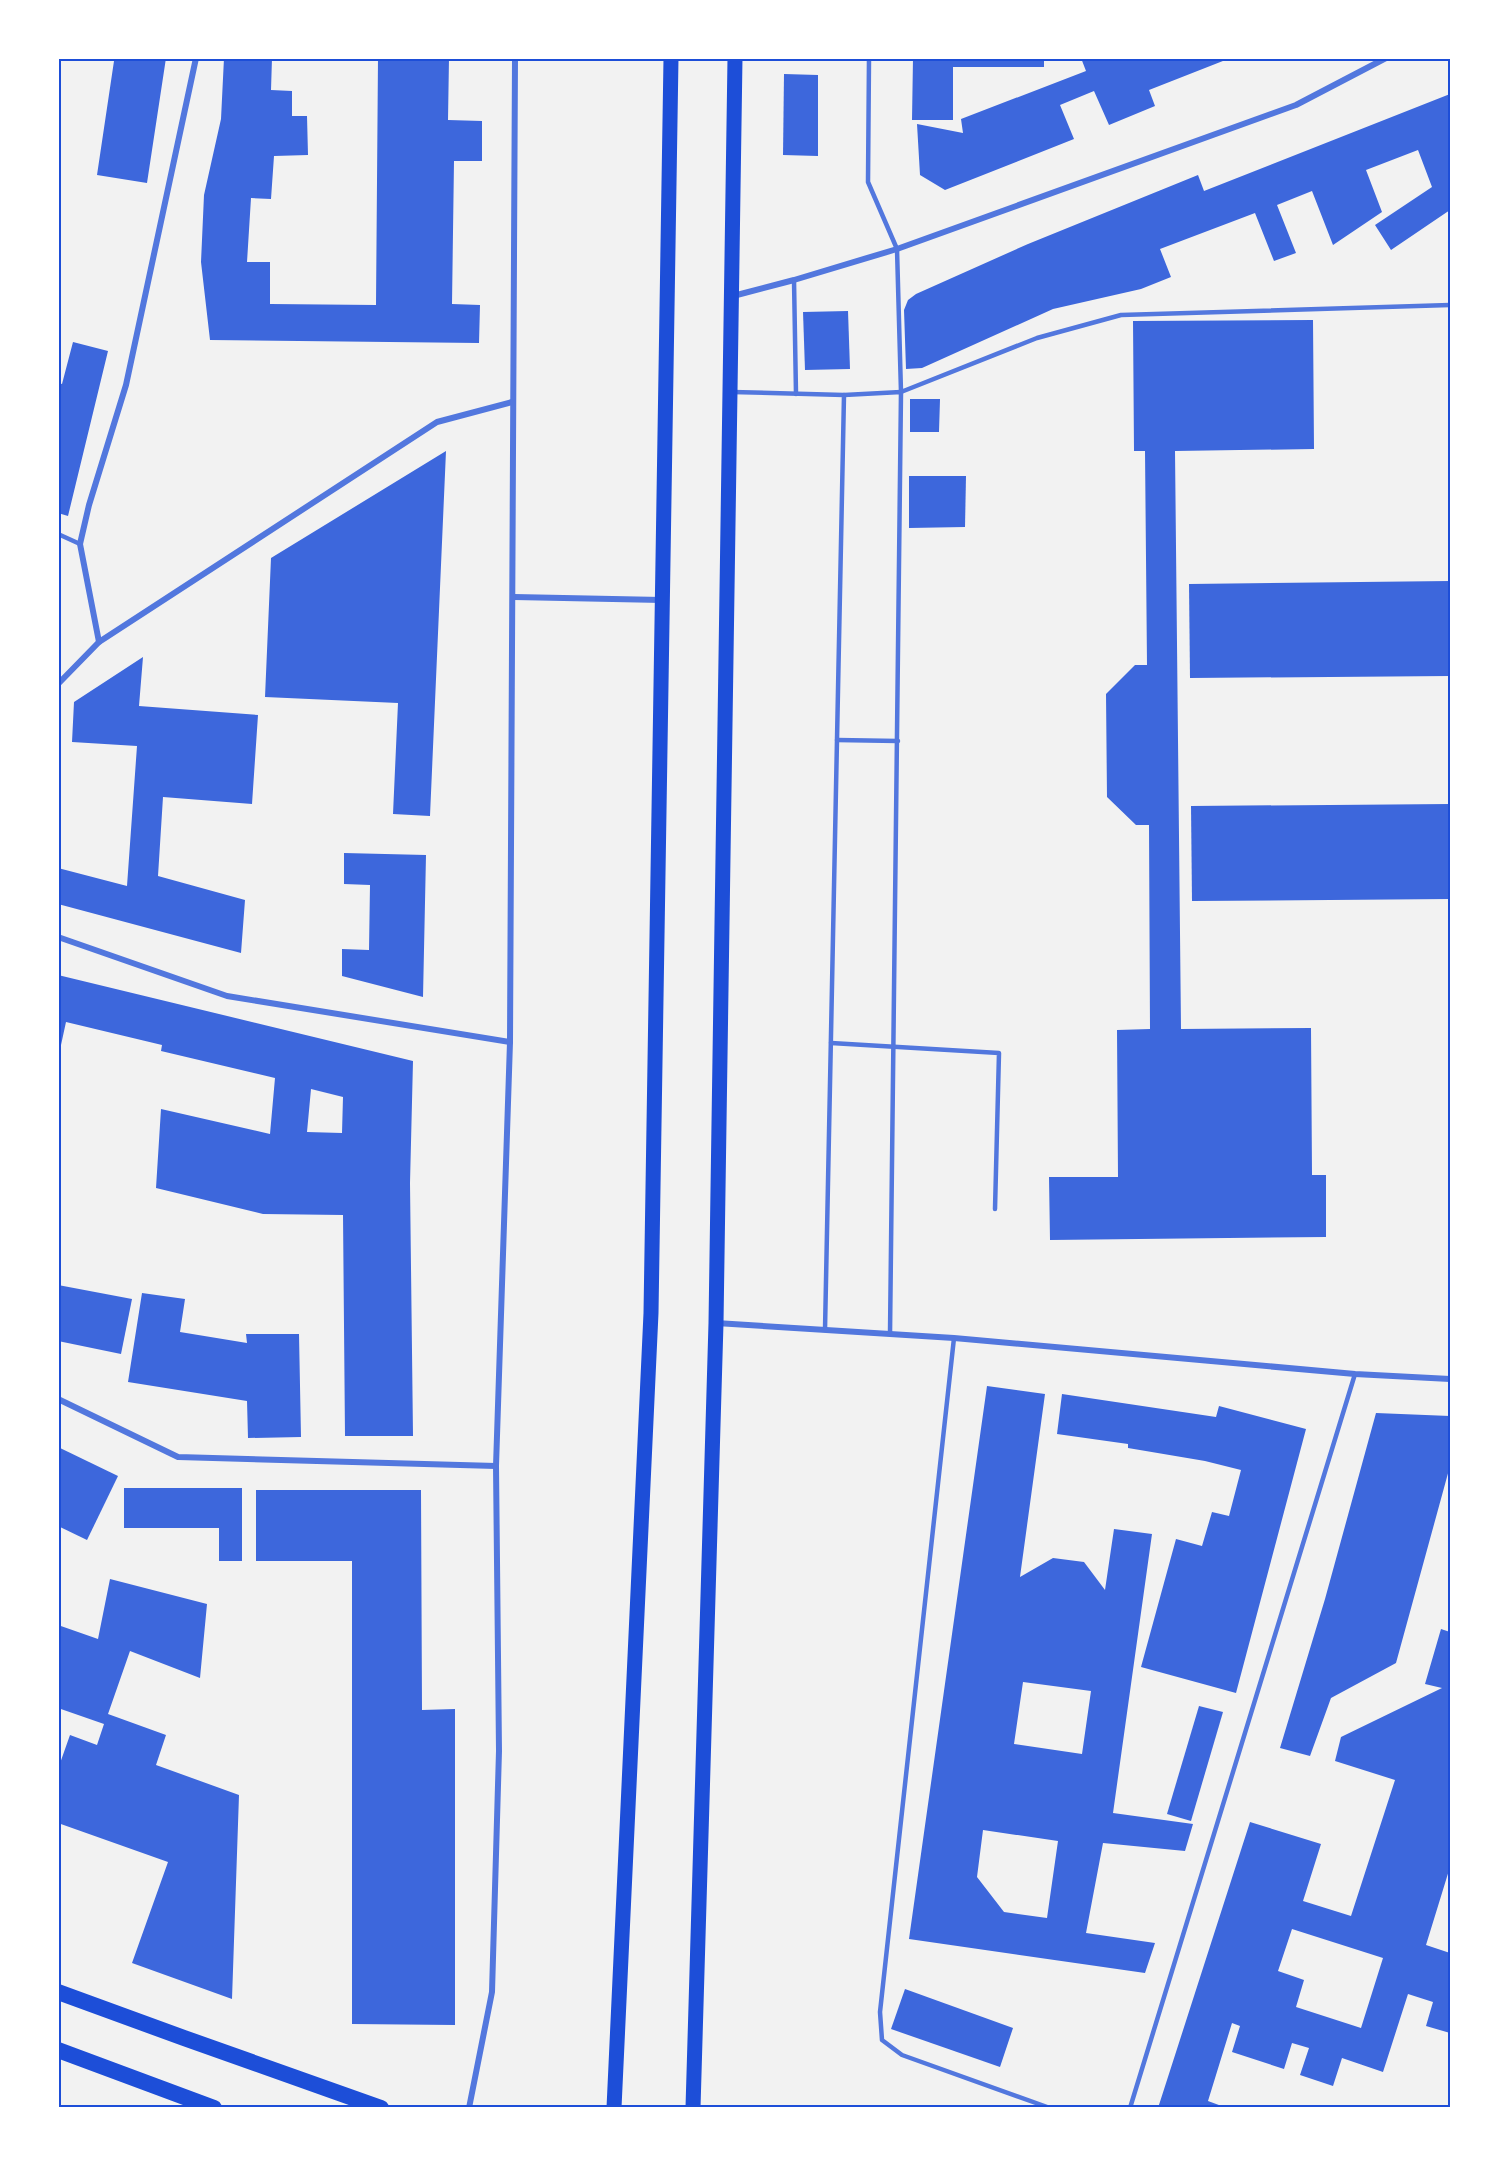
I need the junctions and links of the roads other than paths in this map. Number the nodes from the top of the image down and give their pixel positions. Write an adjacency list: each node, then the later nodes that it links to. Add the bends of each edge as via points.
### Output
1 (196, 58): 17 (street, via 126,386)
2 (515, 58): 15 (street)
3 (671, 58): 19 (main road)
4 (735, 58): 9 (main road)
5 (869, 58): 7 (lane, via 868,182)
6 (1386, 58): 7 (street, via 1296,105)
7 (897, 249): 8 (street); 12 (lane)
8 (794, 280): 9 (street); 13 (lane)
9 (730, 296): 11 (main road)
10 (1450, 305): 12 (lane, via 1121,315 1037,338)
11 (729, 392): 13 (lane); 29 (main road)
12 (901, 392): 14 (lane); 23 (lane)
13 (796, 394): 14 (lane)
14 (844, 395): 22 (lane)
15 (512, 402): 18 (street); 20 (street, via 437,422)
16 (58, 534): 17 (lane)
17 (80, 544): 20 (street)
18 (514, 597): 19 (street); 25 (street)
19 (662, 600): 43 (main road, via 651,1313)
20 (99, 642): 21 (street)
21 (58, 684)
22 (837, 740): 23 (lane); 26 (lane)
23 (898, 741): 27 (lane)
24 (58, 937): 25 (street, via 227,996)
25 (510, 1042): 36 (street)
26 (831, 1043): 27 (lane); 30 (lane)
27 (894, 1048): 28 (lane, via 999,1053); 31 (lane)
28 (995, 1209)
29 (716, 1323): 30 (street); 44 (main road)
30 (825, 1330): 31 (street)
31 (890, 1334): 32 (street)
32 (954, 1338): 33 (street); 45 (lane, via 880,2012 882,2040 902,2055)
33 (1355, 1374): 34 (street); 46 (lane)
34 (1450, 1379)
35 (58, 1399): 36 (street, via 178,1456)
36 (496, 1466): 42 (street, via 498,1750 492,1992)
37 (58, 1992): 41 (highway)
38 (58, 2050): 39 (highway)
39 (194, 2104): 40 (highway)
40 (214, 2108)
41 (381, 2108)
42 (469, 2108)
43 (614, 2108)
44 (693, 2108)
45 (1050, 2108)
46 (1130, 2108)

